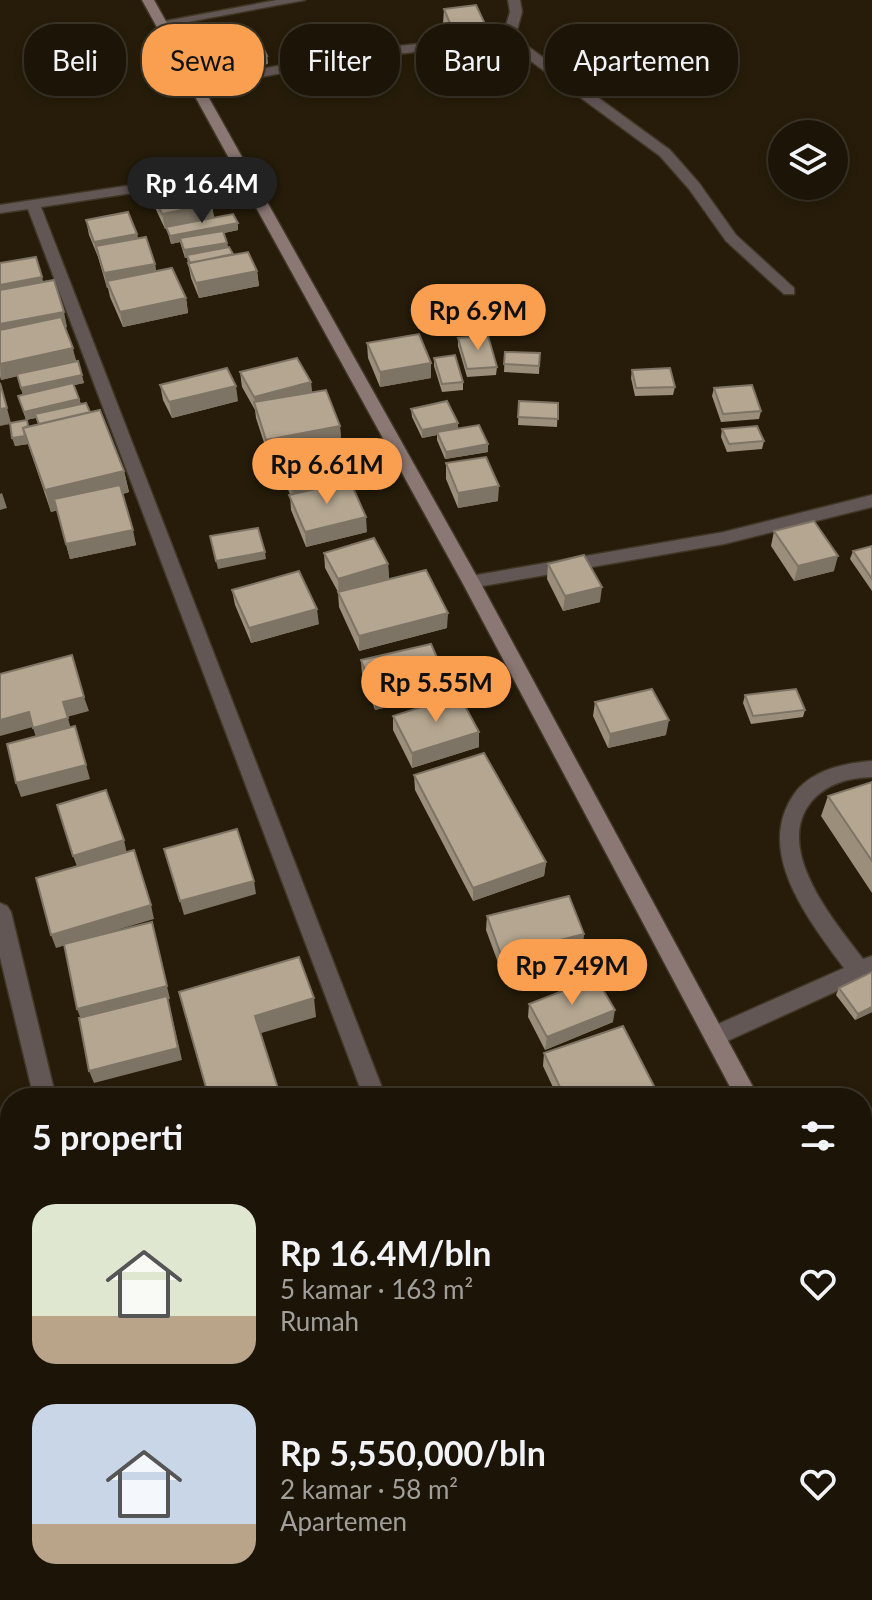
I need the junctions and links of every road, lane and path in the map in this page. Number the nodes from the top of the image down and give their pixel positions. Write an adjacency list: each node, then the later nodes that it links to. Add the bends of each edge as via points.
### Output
1 (148, 0): 4 (street)
2 (299, 0): 4 (street)
3 (514, 0): 5 (street)
4 (161, 23)
5 (512, 24)
6 (416, 48): 8 (street)
7 (529, 53): 13 (street, via 665,153 731,238)
8 (264, 72)
9 (201, 96): 10 (street)
10 (245, 172): 11 (street); 15 (street)
11 (33, 204): 12 (street); 21 (street)
12 (0, 209)
13 (789, 291)
14 (872, 501): 15 (street, via 724,538)
15 (471, 582): 19 (street)
16 (872, 769): 18 (street, via 845,770 817,784 794,805 786,821 787,842 805,890)
17 (0, 912): 20 (street)
18 (865, 967): 19 (street)
19 (715, 1036): 22 (street)
20 (43, 1088)
21 (371, 1088)
22 (743, 1088)

